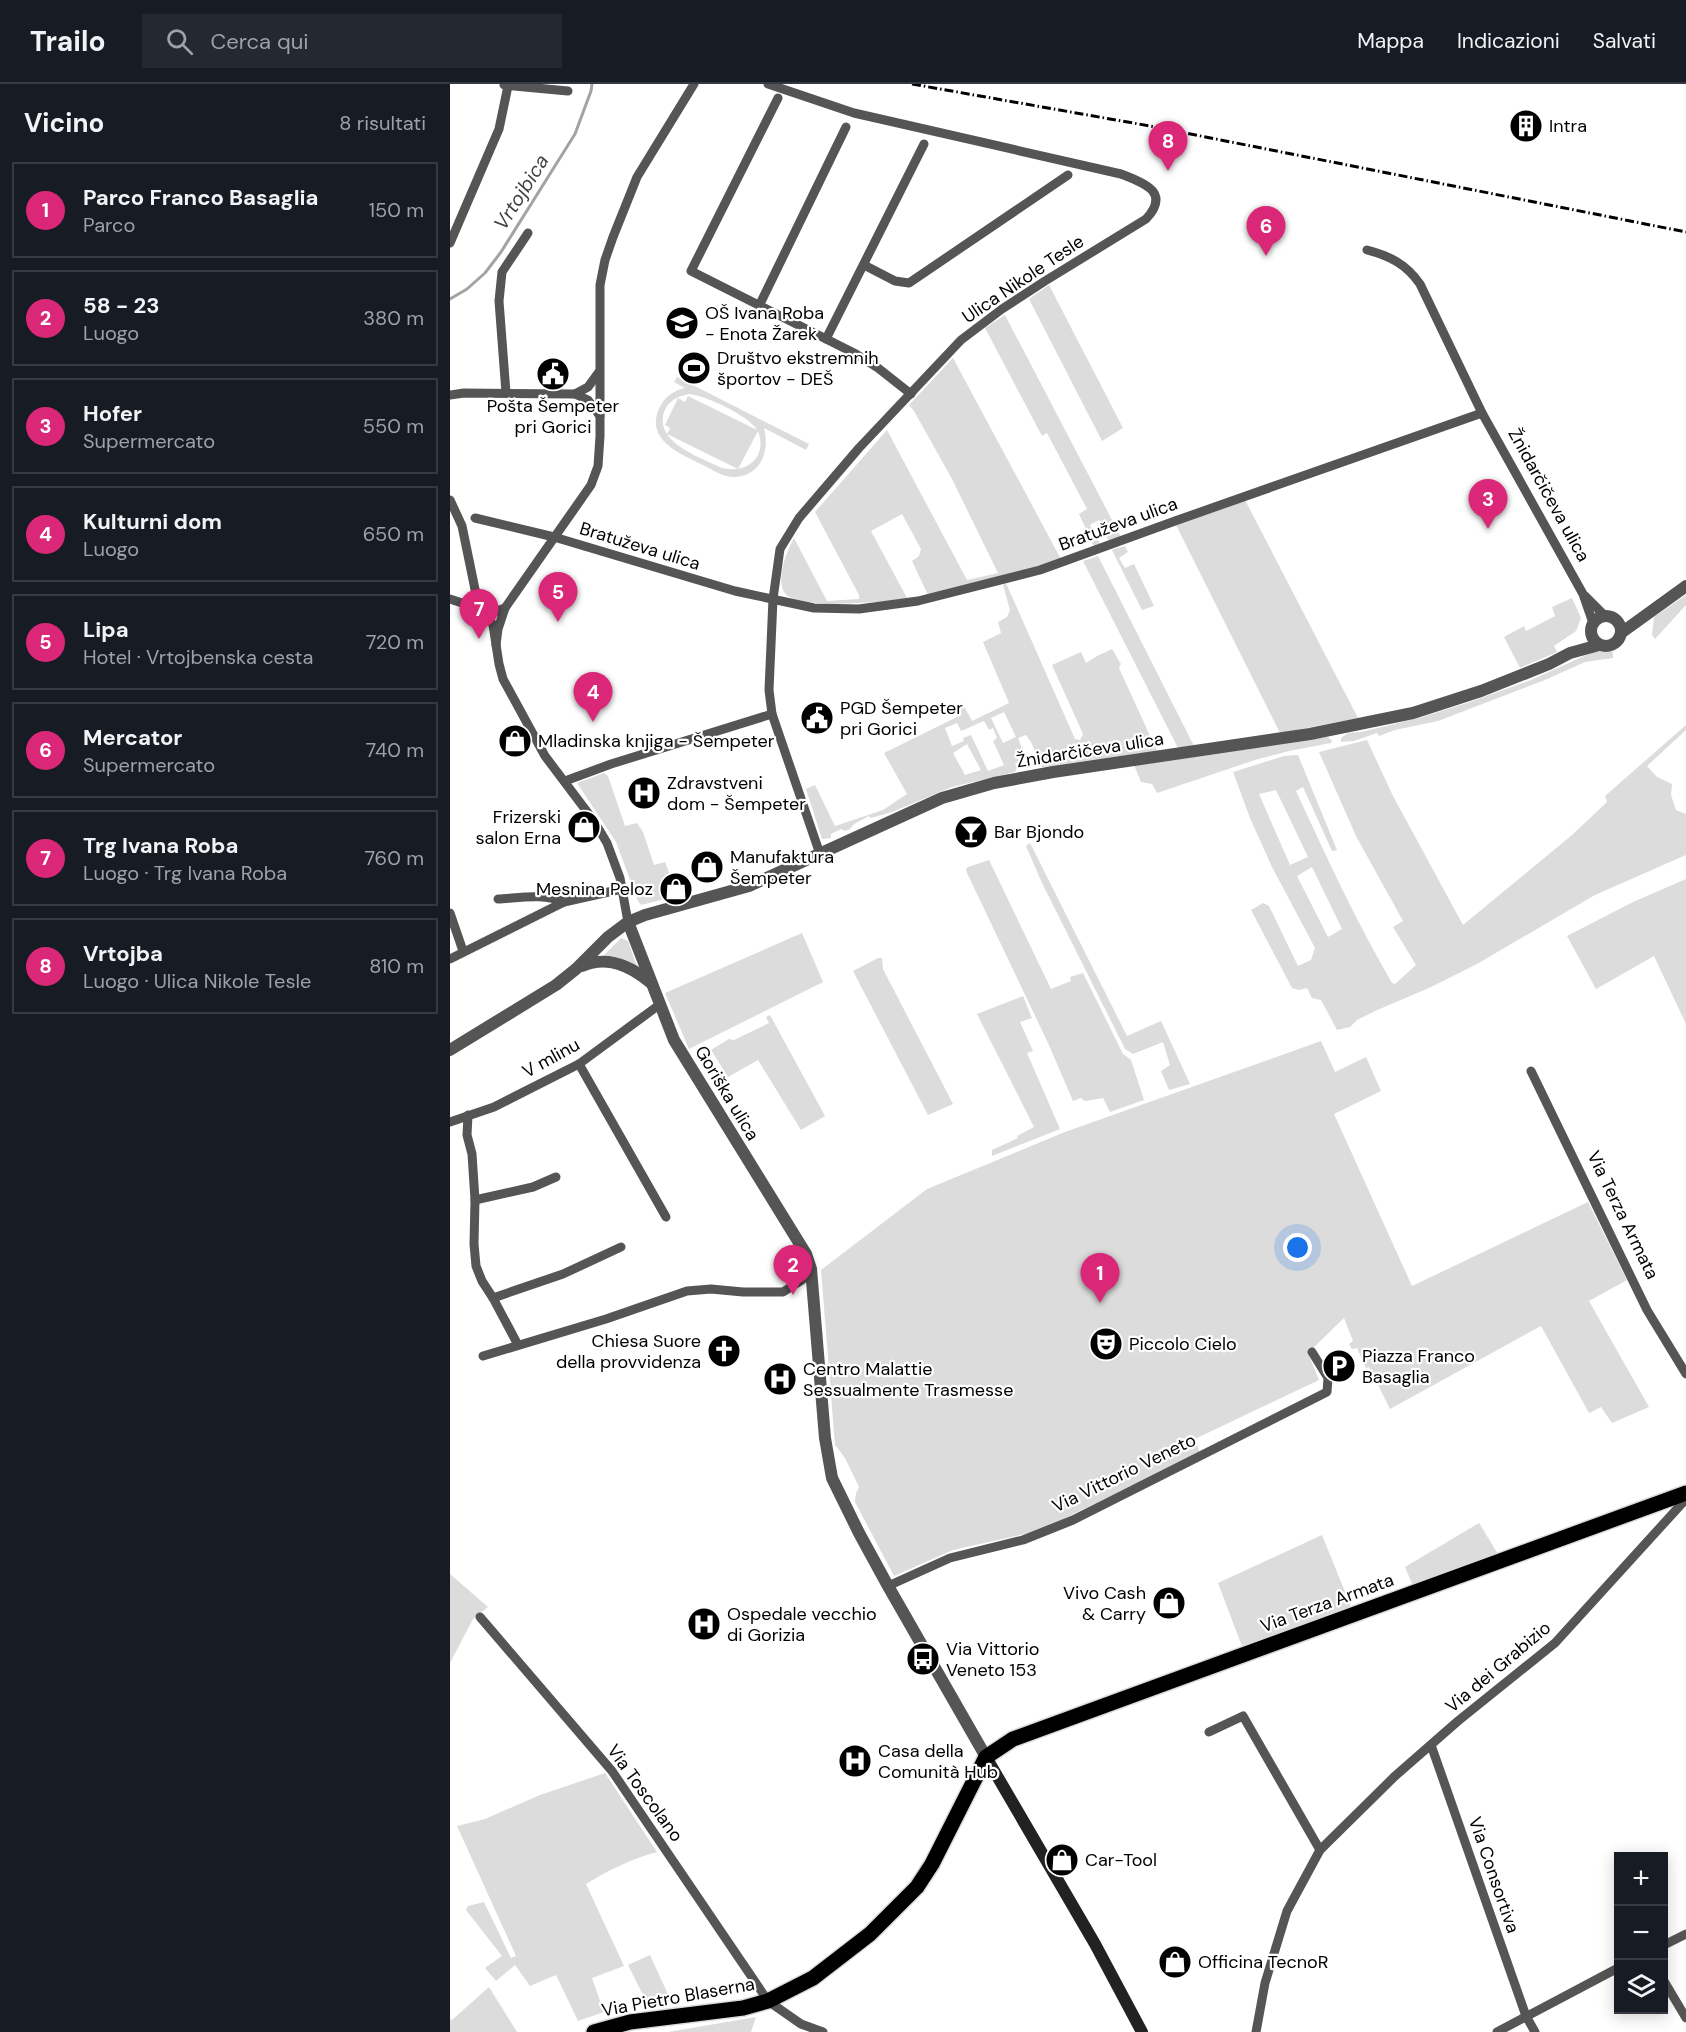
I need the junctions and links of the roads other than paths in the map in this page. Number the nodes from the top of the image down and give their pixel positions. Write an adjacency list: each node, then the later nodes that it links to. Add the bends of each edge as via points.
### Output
1 (694, 84): 15 (street, via 637,177 605,260 600,285)
2 (768, 84): 18 (street, Ulica Nikole Tesle, via 854,113 1121,174 1153,190 1157,200 1146,219 1002,309 961,340)
3 (505, 85): 4 (street); 10 (street, via 499,129)
4 (568, 91)
5 (778, 98): 13 (street, via 691,271)
6 (846, 127): 13 (street)
7 (924, 144): 12 (street)
8 (1068, 175): 12 (street, via 909,282 895,281)
9 (528, 233): 16 (street, via 502,272)
10 (450, 243)
11 (1368, 250): 20 (street, via 1405,265 1420,284)
12 (864, 266): 14 (street)
13 (759, 306): 14 (street)
14 (826, 339): 18 (street, via 871,363)
15 (599, 372): 17 (street, via 588,387); 21 (street)
16 (506, 393): 17 (street); 19 (street)
17 (575, 394): 21 (street, via 591,402)
18 (911, 394): 28 (street, Ulica Nikole Tesle, via 799,518 780,549)
19 (450, 395)
20 (1482, 413): 26 (street, Žnidarčičeva ulica); 28 (street, Bratuževa ulica, via 1040,570 918,601 859,609 814,608)
21 (600, 416): 24 (street, via 600,454 595,474 585,495)
22 (450, 500): 30 (street, via 462,525 477,599)
23 (475, 518): 24 (street, Bratuževa ulica)
24 (554, 537): 28 (street, Bratuževa ulica); 29 (street)
25 (1686, 586): 31 (street, Žnidarčičeva ulica)
26 (1583, 594): 32 (street, Žnidarčičeva ulica); 33 (street, Žnidarčičeva ulica)
27 (450, 599): 30 (street)
28 (773, 599): 38 (street, Ulica Nikole Tesle, via 769,690)
29 (506, 608): 30 (street, via 492,613); 35 (street)
30 (483, 609): 35 (street, via 493,625)
31 (1648, 613): 32 (street, Žnidarčičeva ulica); 34 (street, Žnidarčičeva ulica)
32 (1611, 617): 33 (street, Žnidarčičeva ulica, via 1600,617); 34 (street, Žnidarčičeva ulica, via 1620,624)
33 (1592, 627): 36 (street, Žnidarčičeva ulica, via 1593,640); 37 (street, Žnidarčičeva ulica)
34 (1621, 633): 36 (street, Žnidarčičeva ulica, via 1614,645)
35 (496, 645): 39 (street, via 498,664 512,695 545,756)
36 (1599, 645): 37 (street, Žnidarčičeva ulica)
37 (1570, 653): 40 (street, Žnidarčičeva ulica, via 1481,691 1413,713 1310,734 994,783 942,798)
38 (772, 714): 39 (street); 40 (street, Ulica Nikole Tesle)
39 (565, 780): 41 (street, via 607,843)
40 (820, 854): 45 (street, Žnidarčičeva ulica, via 749,886)
41 (622, 889): 43 (street); 45 (street)
42 (498, 899): 43 (street, via 542,897)
43 (564, 902): 46 (street)
44 (450, 913): 46 (street)
45 (628, 922): 48 (street, Žnidarčičeva ulica); 49 (street, Goriška ulica)
46 (463, 951): 47 (street)
47 (450, 959)
48 (576, 969): 49 (street, via 592,962 619,963); 51 (street)
49 (651, 984): 50 (street, Goriška ulica)
50 (659, 1005): 52 (street, V mlinu); 60 (street, Goriška ulica, via 674,1040 806,1254)
51 (450, 1050)
52 (579, 1064): 54 (street, V mlinu, via 494,1107); 58 (street)
53 (1531, 1071): 65 (street, Via Terza Armata, via 1647,1310)
54 (468, 1115): 55 (street, V mlinu); 57 (street)
55 (450, 1122)
56 (556, 1177): 57 (street, via 525,1189)
57 (475, 1200): 61 (street, via 476,1266)
58 (666, 1217)
59 (621, 1247): 61 (street, via 563,1274)
60 (811, 1271): 62 (street, via 783,1292 687,1291); 68 (street, via 832,1478)
61 (493, 1298): 62 (street)
62 (518, 1346): 64 (street)
63 (1312, 1352): 68 (street, Via Vittorio Veneto, via 1328,1378 1327,1392 1072,1520 1023,1540 950,1558)
64 (483, 1356)
65 (1686, 1374)
66 (1686, 1493): 72 (main road, Via Terza Armata, via 1013,1739)
67 (1686, 1499): 71 (street, Via dei Grabizio, via 1555,1643)
68 (888, 1586): 72 (street)
69 (480, 1617): 78 (street, Via Toscolano, via 612,1771)
70 (1209, 1732): 73 (street, via 1243,1716)
71 (1431, 1745): 73 (street, Via dei Grabizio); 79 (street, Via Consortiva)
72 (986, 1757): 78 (main road, Via Pietro Blaserna, via 932,1864 902,1904 813,1978); 83 (main road)
73 (1320, 1850): 84 (street, Via dei Grabizio, via 1287,1911 1265,1983)
74 (1686, 1934): 75 (street)
75 (1668, 1944)
76 (1614, 1970): 79 (street)
77 (1668, 1988): 80 (street)
78 (768, 2001): 81 (main road, Via Pietro Blaserna, via 743,2008 630,2022); 82 (street, via 801,2024)
79 (1526, 2016): 85 (street); 86 (street, Via Consortiva)
80 (1686, 2018)
81 (594, 2032)
82 (823, 2032)
83 (1142, 2032)
84 (1256, 2032)
85 (1497, 2032)
86 (1535, 2032)

